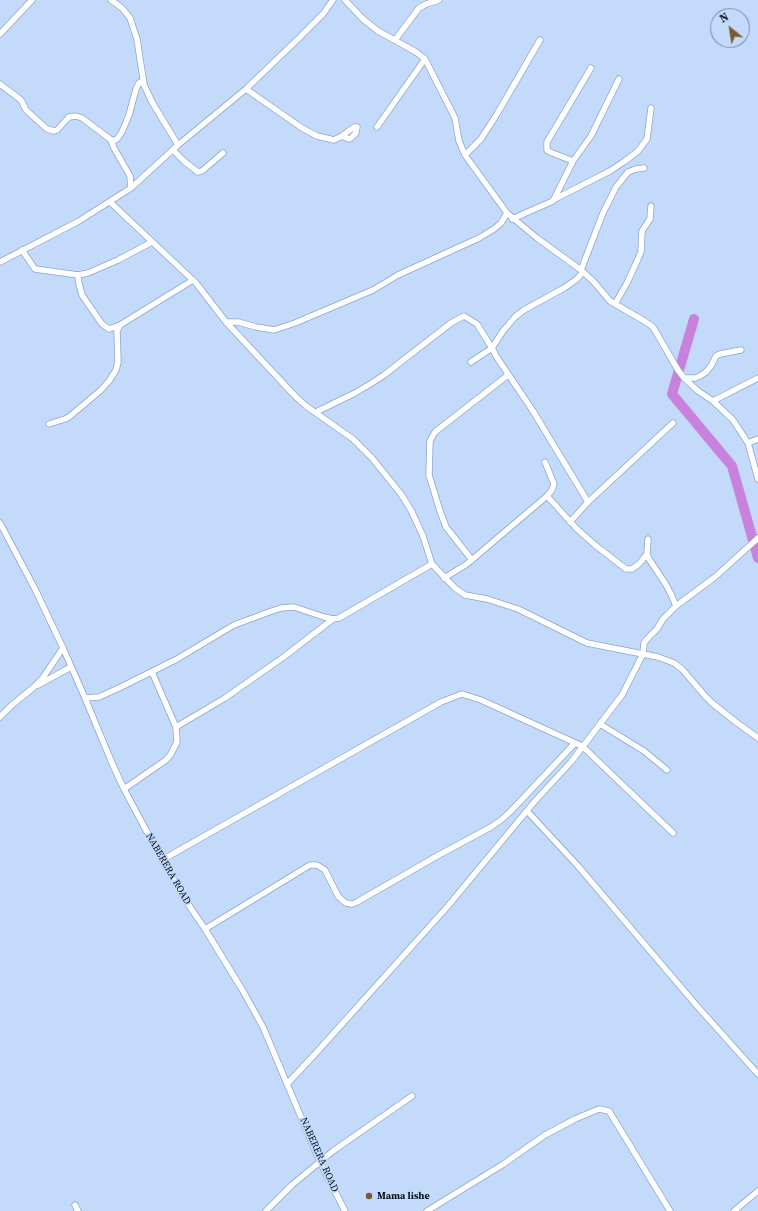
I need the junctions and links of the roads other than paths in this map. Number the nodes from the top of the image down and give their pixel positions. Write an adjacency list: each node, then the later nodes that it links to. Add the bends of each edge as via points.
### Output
1 (32, 0): 6 (street)
2 (111, 0): 12 (street, via 130,18 136,32)
3 (333, 0): 14 (street, via 323,14)
4 (345, 0): 7 (street, via 368,23)
5 (439, 0): 7 (street, via 419,8)
6 (0, 34)
7 (395, 40): 9 (street)
8 (540, 40): 22 (street, via 498,114 481,139)
9 (425, 59): 16 (street); 22 (street, via 455,118)
10 (591, 68): 23 (street, via 547,142 547,150)
11 (619, 79): 23 (street, via 591,136)
12 (143, 81): 18 (street, via 136,89 120,136); 19 (street, via 152,102)
13 (0, 84): 18 (street, via 21,100 27,112 47,129 57,130 69,117 76,116)
14 (246, 90): 17 (street, via 313,135 334,140); 19 (street)
15 (650, 108): 26 (street, via 648,137 638,151 625,162)
16 (377, 127)
17 (342, 136)
18 (111, 140): 25 (street, via 130,176)
19 (178, 145): 20 (street)
20 (173, 150): 21 (street, via 198,172); 25 (street)
21 (223, 153)
22 (465, 155): 29 (street)
23 (573, 161): 26 (street)
24 (644, 168): 34 (street, via 628,172 616,187)
25 (131, 188): 27 (street)
26 (553, 201): 30 (street)
27 (110, 202): 31 (street); 32 (street, via 73,225)
28 (651, 206): 37 (street, via 650,219 642,231 641,252)
29 (507, 213): 30 (street); 38 (street, via 501,223 479,238 373,290 295,323 274,330)
30 (512, 219): 34 (street)
31 (152, 242): 35 (street, via 118,260); 36 (street)
32 (22, 250): 33 (street); 35 (street, via 35,269)
33 (0, 262)
34 (582, 271): 37 (street); 40 (street, via 577,279 564,288 515,317)
35 (78, 275): 39 (street, via 80,293 102,324 109,329)
36 (194, 280): 38 (street); 39 (street)
37 (616, 304): 44 (street, via 652,327)
38 (226, 322): 47 (street, via 295,396)
39 (120, 325): 49 (street, via 117,331 118,362 109,381 65,419)
40 (492, 348): 42 (street); 43 (street); 47 (street, via 477,324 466,317 461,317 372,383)
41 (741, 350): 44 (street, via 720,354 706,372 695,378)
42 (472, 362)
43 (508, 375): 55 (street); 61 (street, via 435,432 430,441 428,475 438,507 446,527)
44 (684, 378): 46 (street)
45 (758, 378): 46 (street)
46 (712, 401): 51 (street, via 733,420)
47 (316, 412): 62 (street, via 359,444 401,494 419,525)
48 (673, 423): 55 (street)
49 (49, 424)
50 (758, 439): 51 (street)
51 (748, 443): 53 (street)
52 (545, 462): 54 (street, via 554,484)
53 (758, 478)
54 (547, 496): 56 (street); 61 (street)
55 (588, 502): 56 (street)
56 (570, 522): 60 (street, via 626,569 639,564)
57 (0, 523): 66 (street, NABERERA ROAD)
58 (758, 538): 64 (street, via 715,578)
59 (648, 539): 60 (street)
60 (647, 554): 64 (street, via 672,594)
61 (472, 560): 63 (street)
62 (432, 564): 63 (street); 65 (street, via 347,614)
63 (444, 578): 67 (street, via 465,595 518,609 587,643)
64 (676, 606): 67 (street, via 647,639)
65 (333, 619): 69 (street, via 294,607 281,608 234,625); 74 (street, via 225,698)
66 (63, 648): 68 (street, NABERERA ROAD); 70 (street)
67 (643, 654): 73 (street, via 622,694); 75 (street, via 674,663 712,703)
68 (71, 667): 70 (street); 71 (street, NABERERA ROAD)
69 (152, 672): 71 (street, via 102,696); 74 (street)
70 (34, 687): 72 (street)
71 (85, 698): 79 (street, NABERERA ROAD)
72 (0, 717)
73 (600, 724): 77 (street); 78 (street, via 644,751)
74 (176, 727): 79 (street, via 177,742 172,754)
75 (758, 738)
76 (575, 743): 77 (street); 82 (street, via 481,700 462,694 441,702); 83 (street, via 501,820 357,902 352,904 342,900 325,870 317,865 310,865)
77 (582, 746): 80 (street); 81 (street)
78 (667, 770)
79 (124, 790): 82 (street, NABERERA ROAD)
80 (527, 811): 84 (street, via 578,866 692,1001); 85 (street, via 448,906)
81 (673, 833)
82 (162, 860): 83 (street, NABERERA ROAD)
83 (205, 929): 85 (street, NABERERA ROAD, via 253,1008)
84 (758, 1074)
85 (287, 1084): 87 (street, NABERERA ROAD)
86 (412, 1096): 87 (street)
87 (320, 1162): 89 (street); 90 (street, NABERERA ROAD)
88 (758, 1191): 93 (street)
89 (266, 1211)
90 (345, 1211)
91 (427, 1211): 92 (street, via 502,1166 545,1135 599,1109 609,1112)
92 (670, 1211)
93 (734, 1211)

